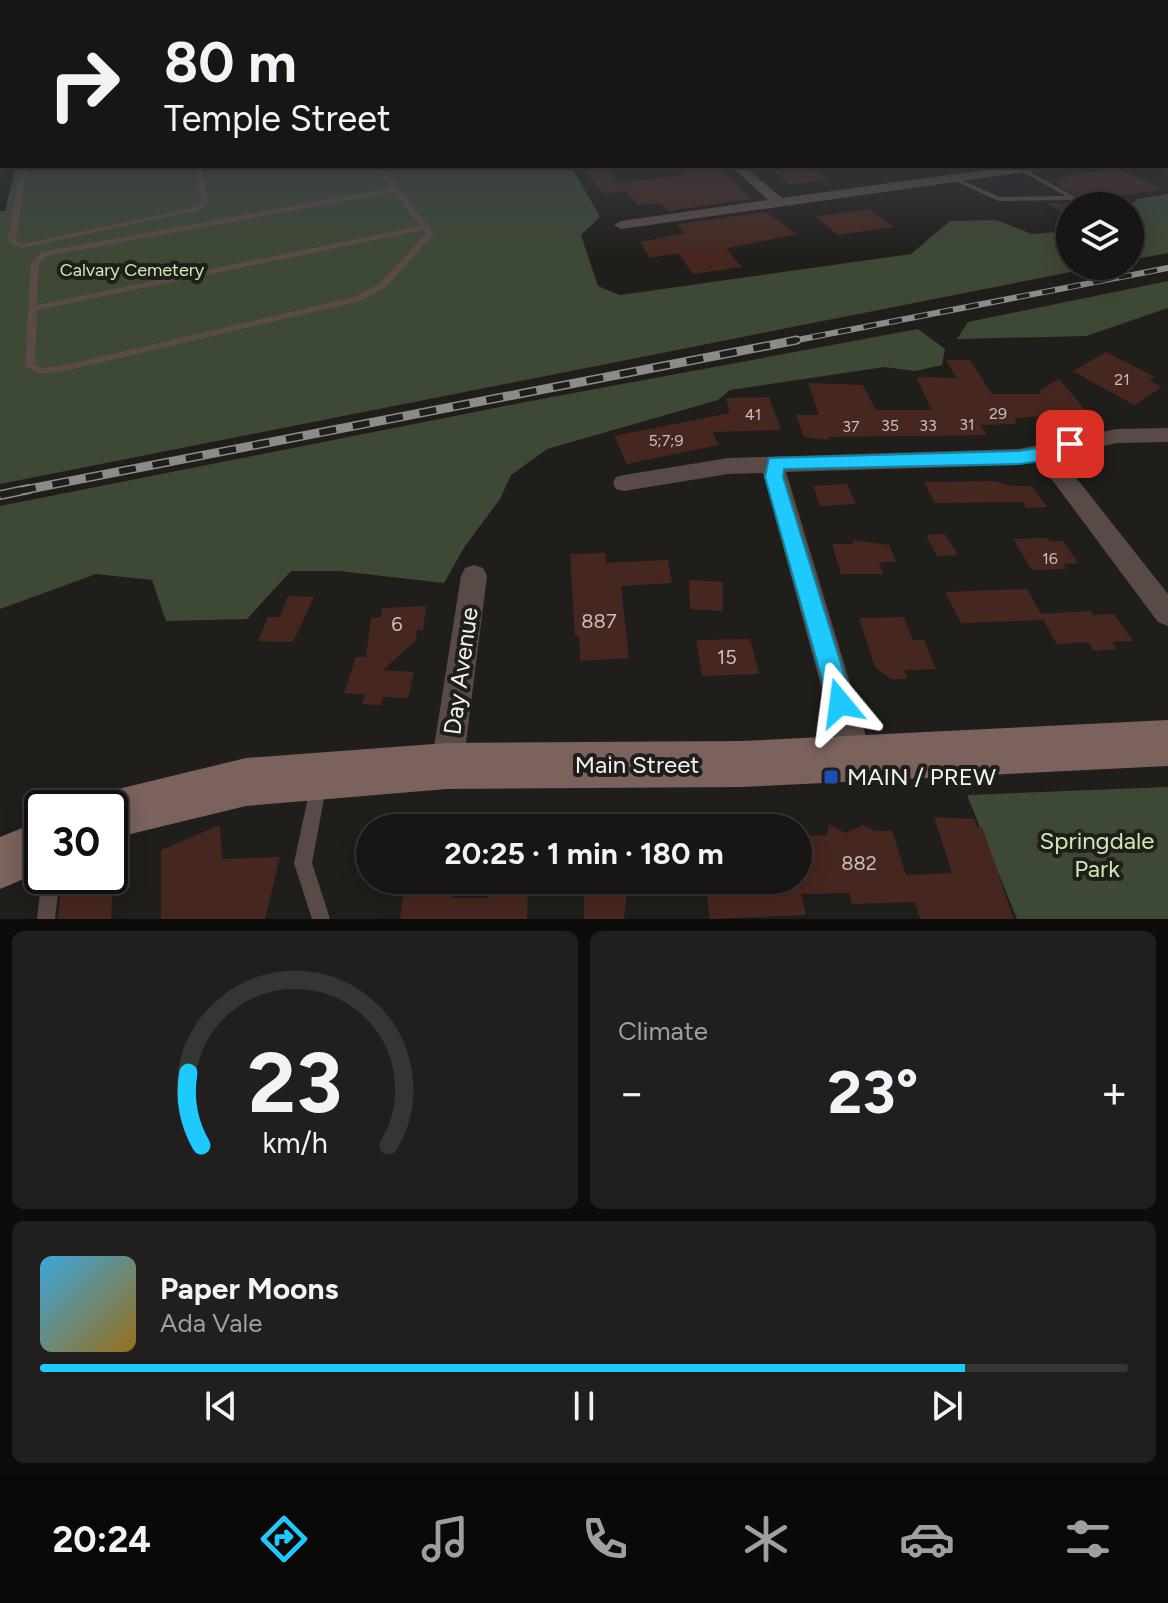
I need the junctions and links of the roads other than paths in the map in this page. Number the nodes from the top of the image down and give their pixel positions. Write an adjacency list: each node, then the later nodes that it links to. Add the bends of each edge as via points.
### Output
1 (23, 173): 2 (lane, via 12,238 22,246 198,209 205,201)
2 (199, 173)
3 (384, 173): 9 (lane)
4 (745, 173): 10 (street)
5 (938, 173): 8 (street)
6 (993, 173): 8 (street)
7 (1028, 173): 8 (lane, via 1074,198 999,199)
8 (950, 179): 10 (street)
9 (397, 189): 12 (lane); 13 (lane, via 50,252 35,263)
10 (778, 202): 11 (street)
11 (621, 225)
12 (426, 227): 13 (lane); 13 (lane, via 428,239 382,286 362,297 65,368 41,371 30,366)
13 (33, 308)
14 (1168, 435): 15 (street, via 1105,438)
15 (1045, 454): 16 (street); 19 (street)
16 (776, 463): 17 (street); 21 (street, via 774,477)
17 (624, 483)
18 (474, 576): 22 (street, Day Avenue)
19 (1168, 614)
20 (1168, 743): 21 (main road, Main Street)
21 (857, 759): 22 (main road, Main Street)
22 (447, 766): 23 (main road, Main Street)
23 (321, 776): 24 (main road, Main Street, via 246,782); 29 (lane, via 303,863)
24 (128, 811)
25 (24, 853): 26 (main road)
26 (0, 863)
27 (49, 894): 28 (lane)
28 (46, 919)
29 (321, 919)

